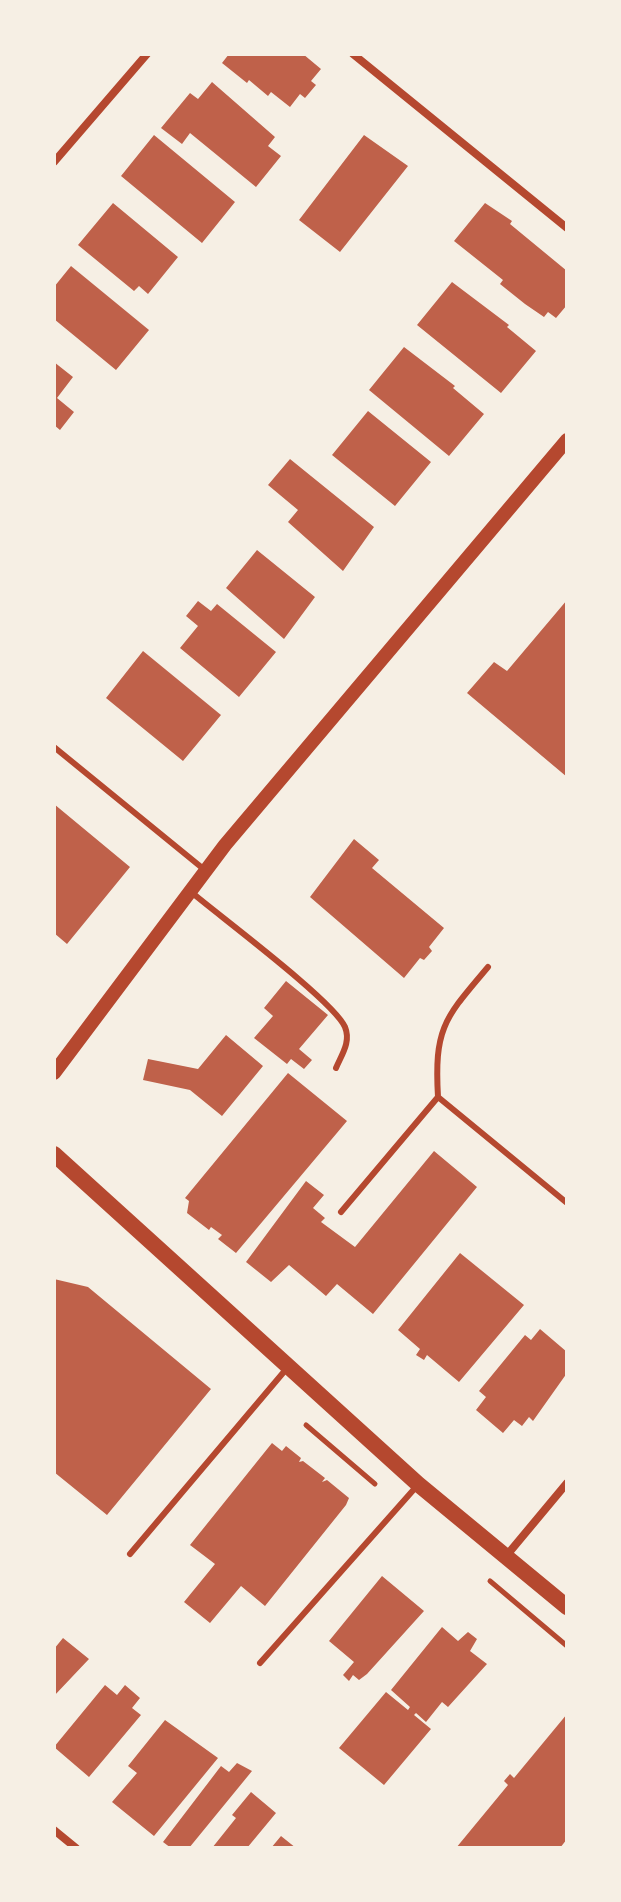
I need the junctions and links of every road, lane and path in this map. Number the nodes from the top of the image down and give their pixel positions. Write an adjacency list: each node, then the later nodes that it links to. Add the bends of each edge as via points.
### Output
1 (147, 54): 3 (street)
2 (353, 54): 4 (street)
3 (54, 162)
4 (567, 228)
5 (567, 440): 7 (street)
6 (54, 747): 7 (lane)
7 (206, 871): 8 (street)
8 (190, 891): 10 (lane, via 325,1003 344,1025 348,1042); 11 (street)
9 (488, 967): 12 (lane, via 445,1018 437,1045)
10 (336, 1068)
11 (54, 1073)
12 (438, 1097): 14 (lane); 15 (lane)
13 (54, 1154): 16 (main road)
14 (567, 1203)
15 (341, 1212)
16 (288, 1367): 18 (main road); 19 (lane)
17 (567, 1483): 20 (street)
18 (418, 1484): 20 (main road); 22 (lane)
19 (130, 1554)
20 (507, 1555): 21 (main road)
21 (567, 1607)
22 (260, 1663)
23 (54, 1830): 24 (street)
24 (76, 1848)

